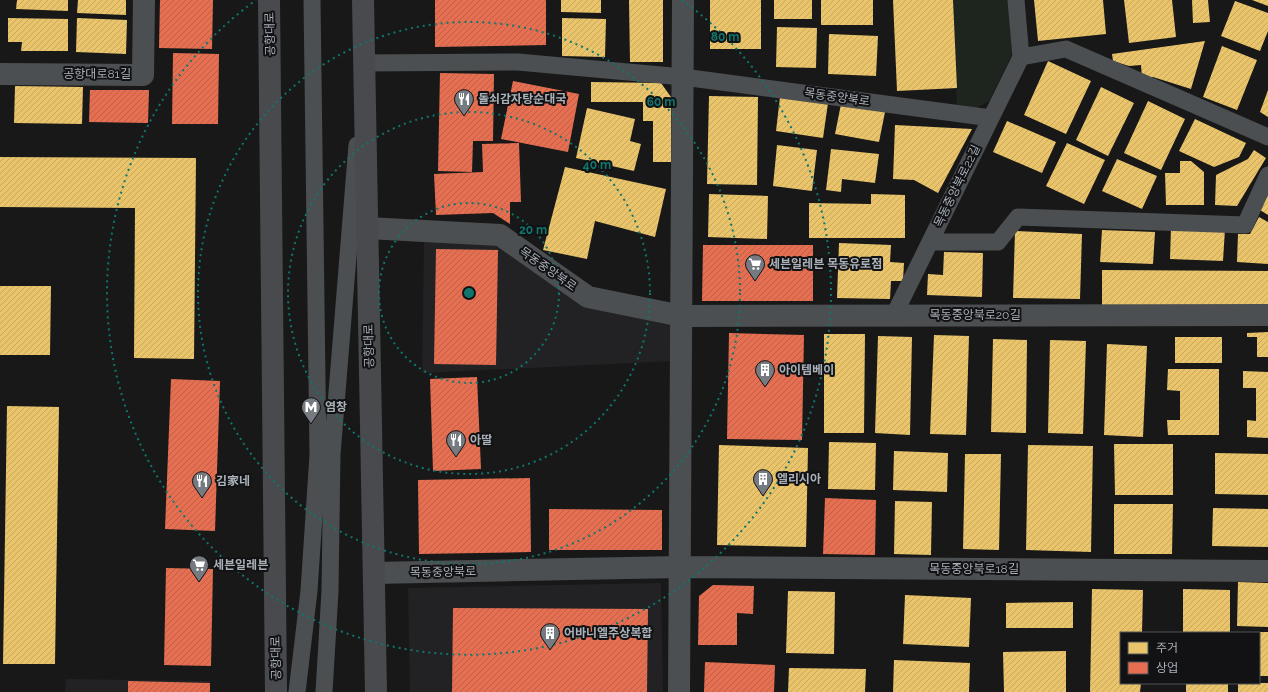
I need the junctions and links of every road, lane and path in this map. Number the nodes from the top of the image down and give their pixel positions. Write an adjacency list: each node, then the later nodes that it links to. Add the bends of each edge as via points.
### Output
1 (144, 0): 9 (street, 공항대로81길, via 143,75)
2 (270, 0): 22 (main road, 공항대로)
3 (312, 0): 23 (lane, via 318,455 309,591)
4 (362, 0): 8 (main road, 공항대로)
5 (683, 0): 10 (street)
6 (1016, 0): 7 (lane)
7 (1021, 57): 11 (lane, 목동중앙북로22길); 12 (lane, via 1066,50)
8 (364, 63): 10 (lane, 목동중앙북로, via 518,62); 14 (main road, 공항대로); 24 (lane, via 332,454 330,591)
9 (0, 74)
10 (683, 77): 11 (lane, 목동중앙북로); 18 (street)
11 (991, 118): 15 (lane, 목동중앙북로22길)
12 (1268, 137)
13 (1268, 174): 15 (lane, via 1245,225 1018,217 998,242)
14 (367, 228): 18 (street, 목동중앙북로, via 500,235 588,297); 21 (main road, 공항대로)
15 (930, 242): 16 (lane, 목동중앙북로22길)
16 (894, 315): 17 (street, 목동중앙북로20길); 18 (street, 목동중앙북로20길)
17 (1268, 315)
18 (682, 316): 19 (street)
19 (680, 567): 20 (street, 목동중앙북로18길); 21 (street, 목동중앙북로); 26 (street)
20 (1268, 571)
21 (374, 573): 25 (main road, 공항대로)
22 (276, 692)
23 (297, 692)
24 (324, 692)
25 (376, 692)
26 (679, 692)

